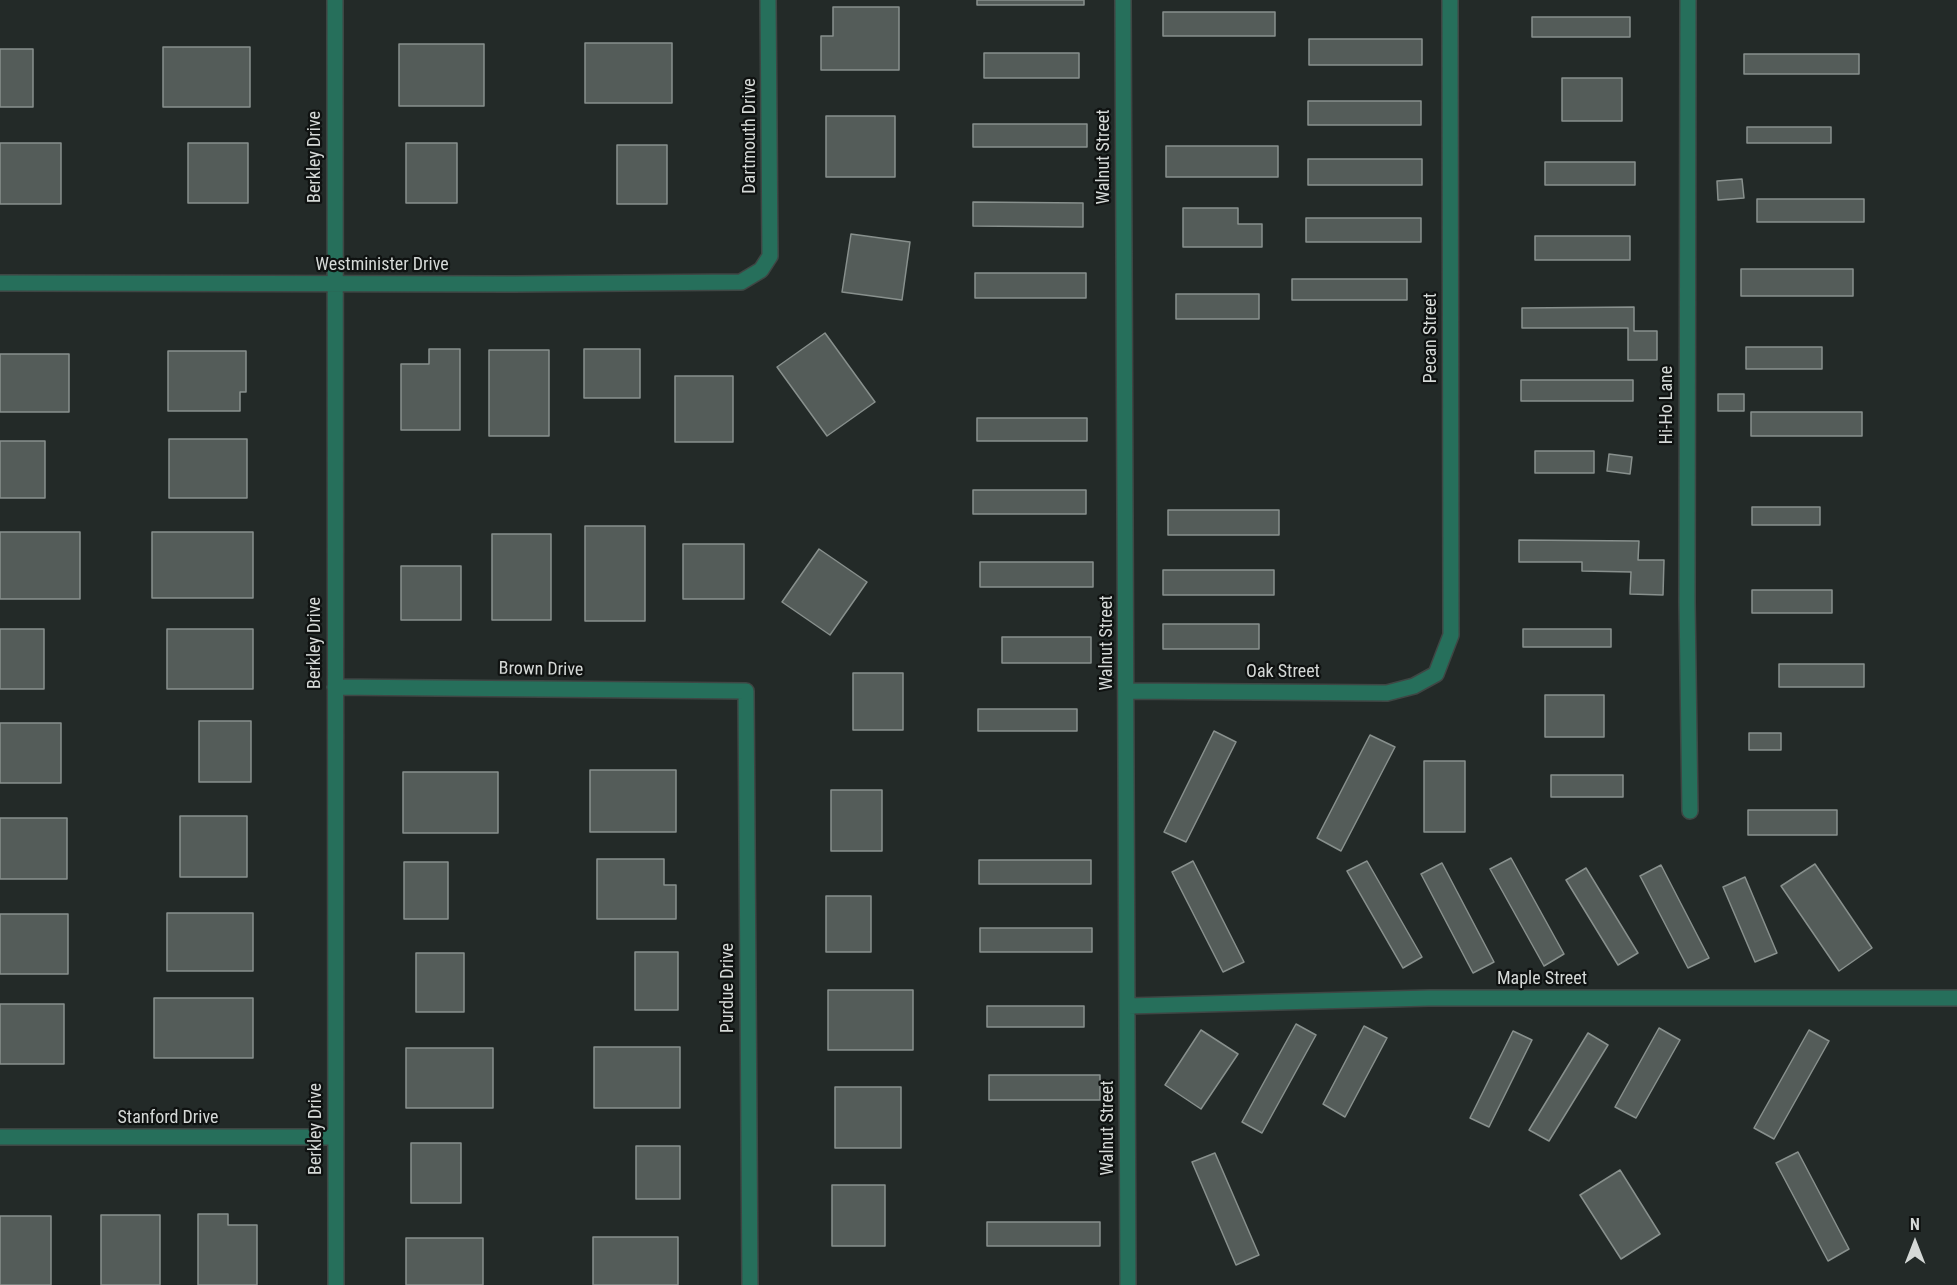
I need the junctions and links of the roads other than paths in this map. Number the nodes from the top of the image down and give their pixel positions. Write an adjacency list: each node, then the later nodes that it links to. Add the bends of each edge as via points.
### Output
1 (335, 0): 8 (street, Berkley Drive)
2 (768, 0): 6 (street, Dartmouth Drive, via 770,256)
3 (1123, 0): 12 (street, Walnut Street)
4 (1450, 0): 9 (street, Pecan Street, via 1451,635)
5 (1688, 0): 13 (street, Hi-Ho Lane, via 1686,602)
6 (761, 270): 8 (street, Westminister Drive, via 741,282)
7 (0, 283): 8 (street, Westminister Drive)
8 (335, 284): 10 (street, Berkley Drive)
9 (1436, 674): 12 (street, Oak Street, via 1414,686 1387,693)
10 (335, 687): 11 (street, Brown Drive); 17 (street, Berkley Drive)
11 (746, 691): 19 (street, Purdue Drive)
12 (1127, 691): 15 (street, Walnut Street)
13 (1690, 811)
14 (1957, 998): 15 (street, Maple Street, via 1428,998)
15 (1128, 1006): 20 (street, Walnut Street)
16 (0, 1137): 17 (street, Stanford Drive)
17 (335, 1137): 18 (street, Berkley Drive)
18 (336, 1285)
19 (750, 1285)
20 (1128, 1285)

